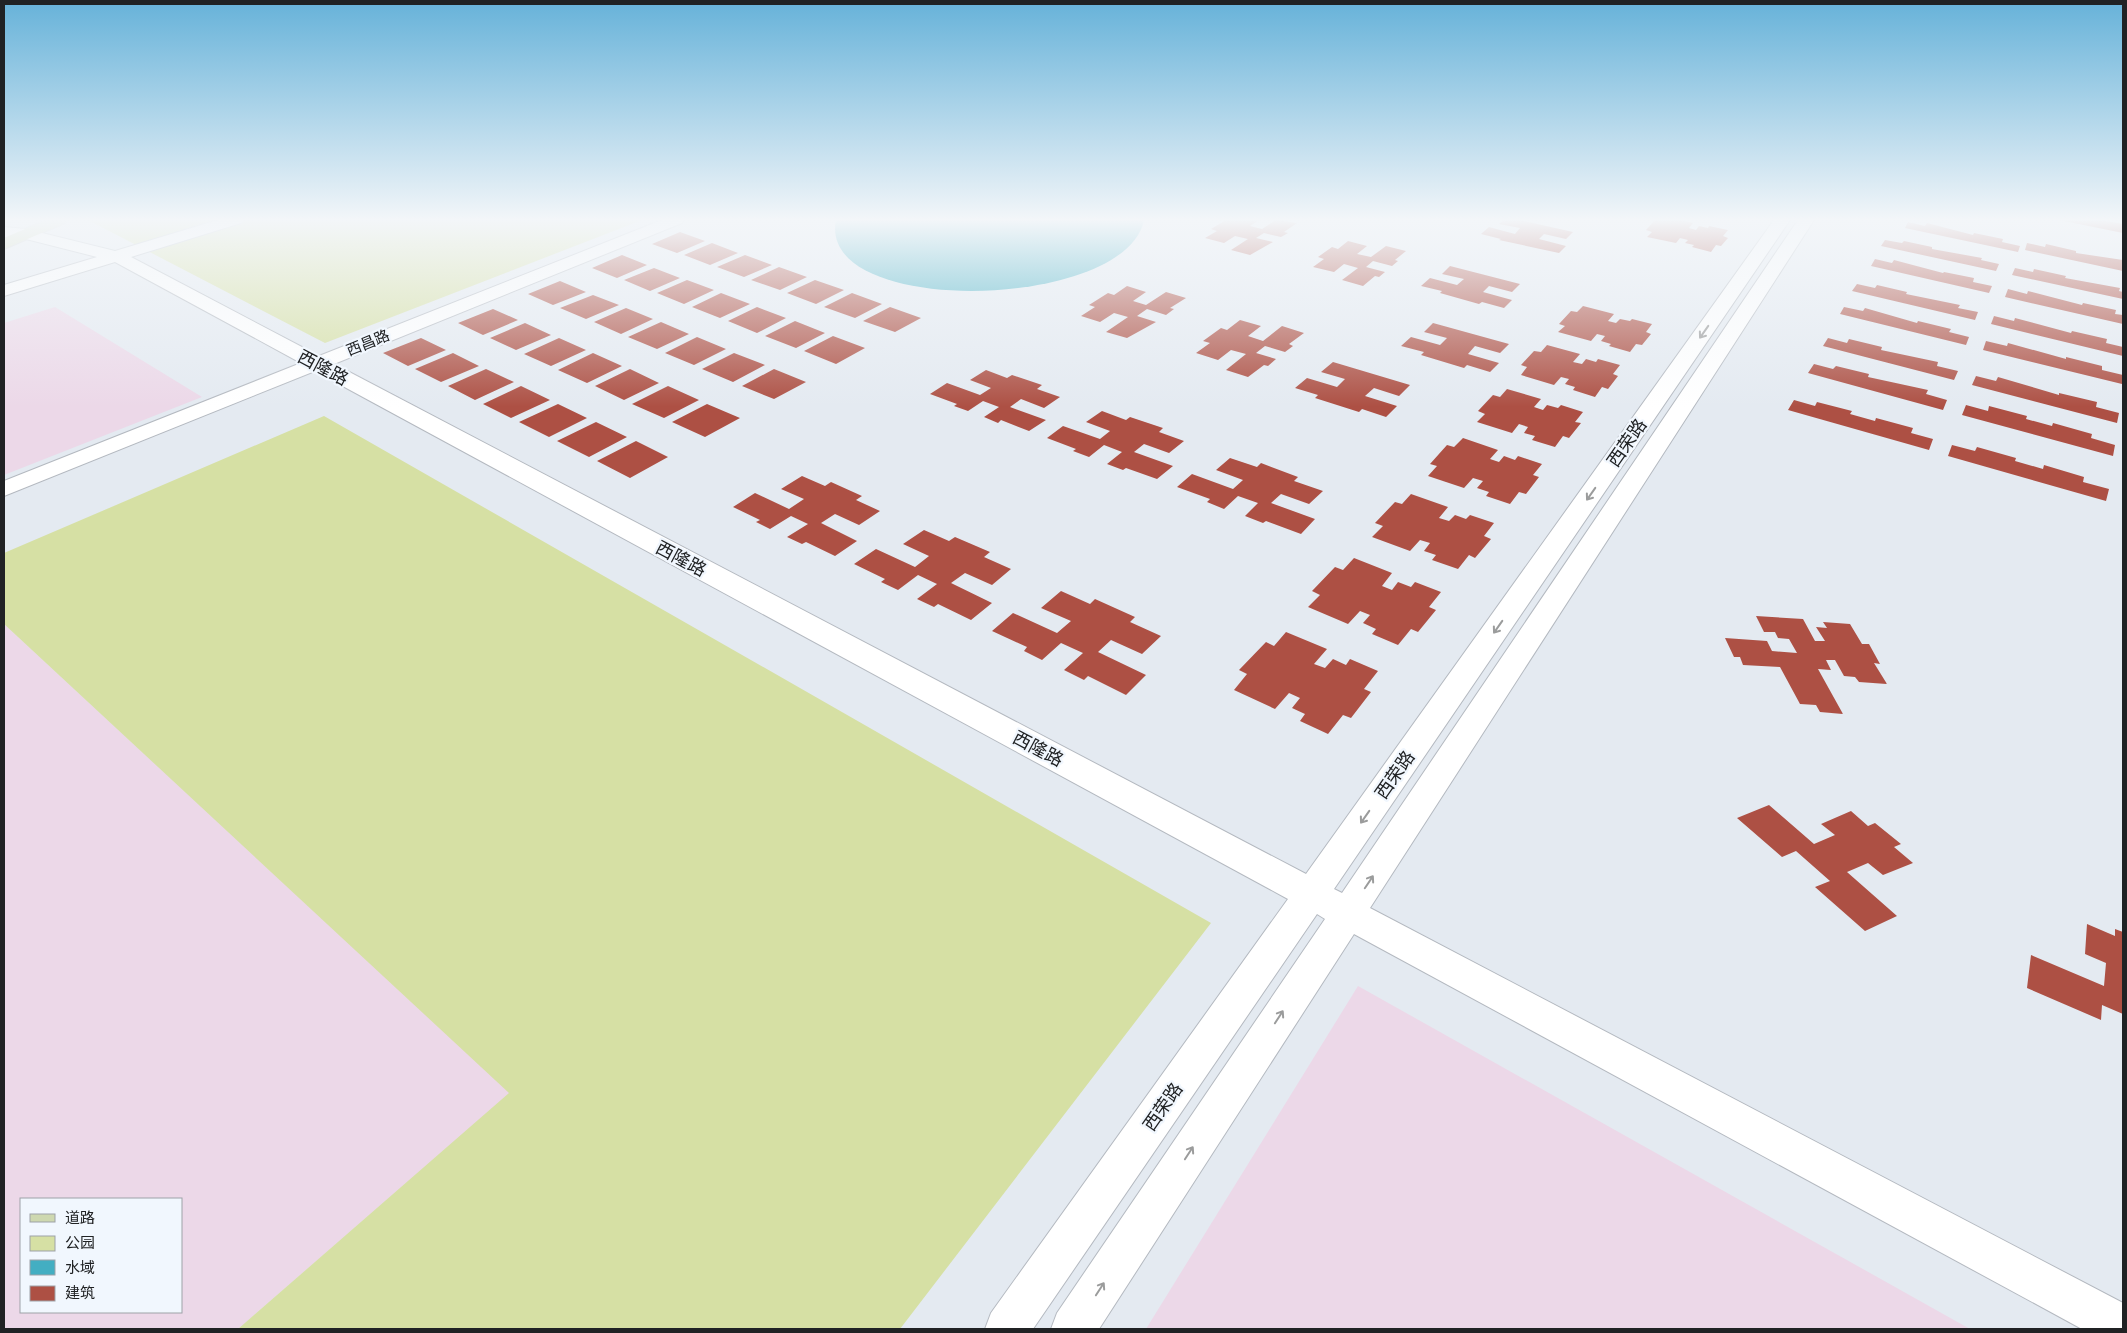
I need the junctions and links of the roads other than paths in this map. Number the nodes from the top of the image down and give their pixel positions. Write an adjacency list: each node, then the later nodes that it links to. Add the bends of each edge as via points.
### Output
1 (33, 282): 6 (street)
2 (164, 282): 7 (street, 西隆路)
3 (520, 282): 7 (street, 西昌路)
4 (1739, 282): 9 (street, 西荣路, one-way to 9)
5 (1765, 282): 10 (street, 西荣路, one-way to 5)
6 (4, 291)
7 (316, 364): 8 (street, 西昌路); 9 (street, 西隆路)
8 (4, 489)
9 (1311, 894): 10 (street, 西隆路); 12 (street, 西荣路)
10 (1347, 914): 11 (street, 西隆路); 13 (street, 西荣路, one-way to 10)
11 (2123, 1327)
12 (1007, 1329)
13 (1073, 1329)

